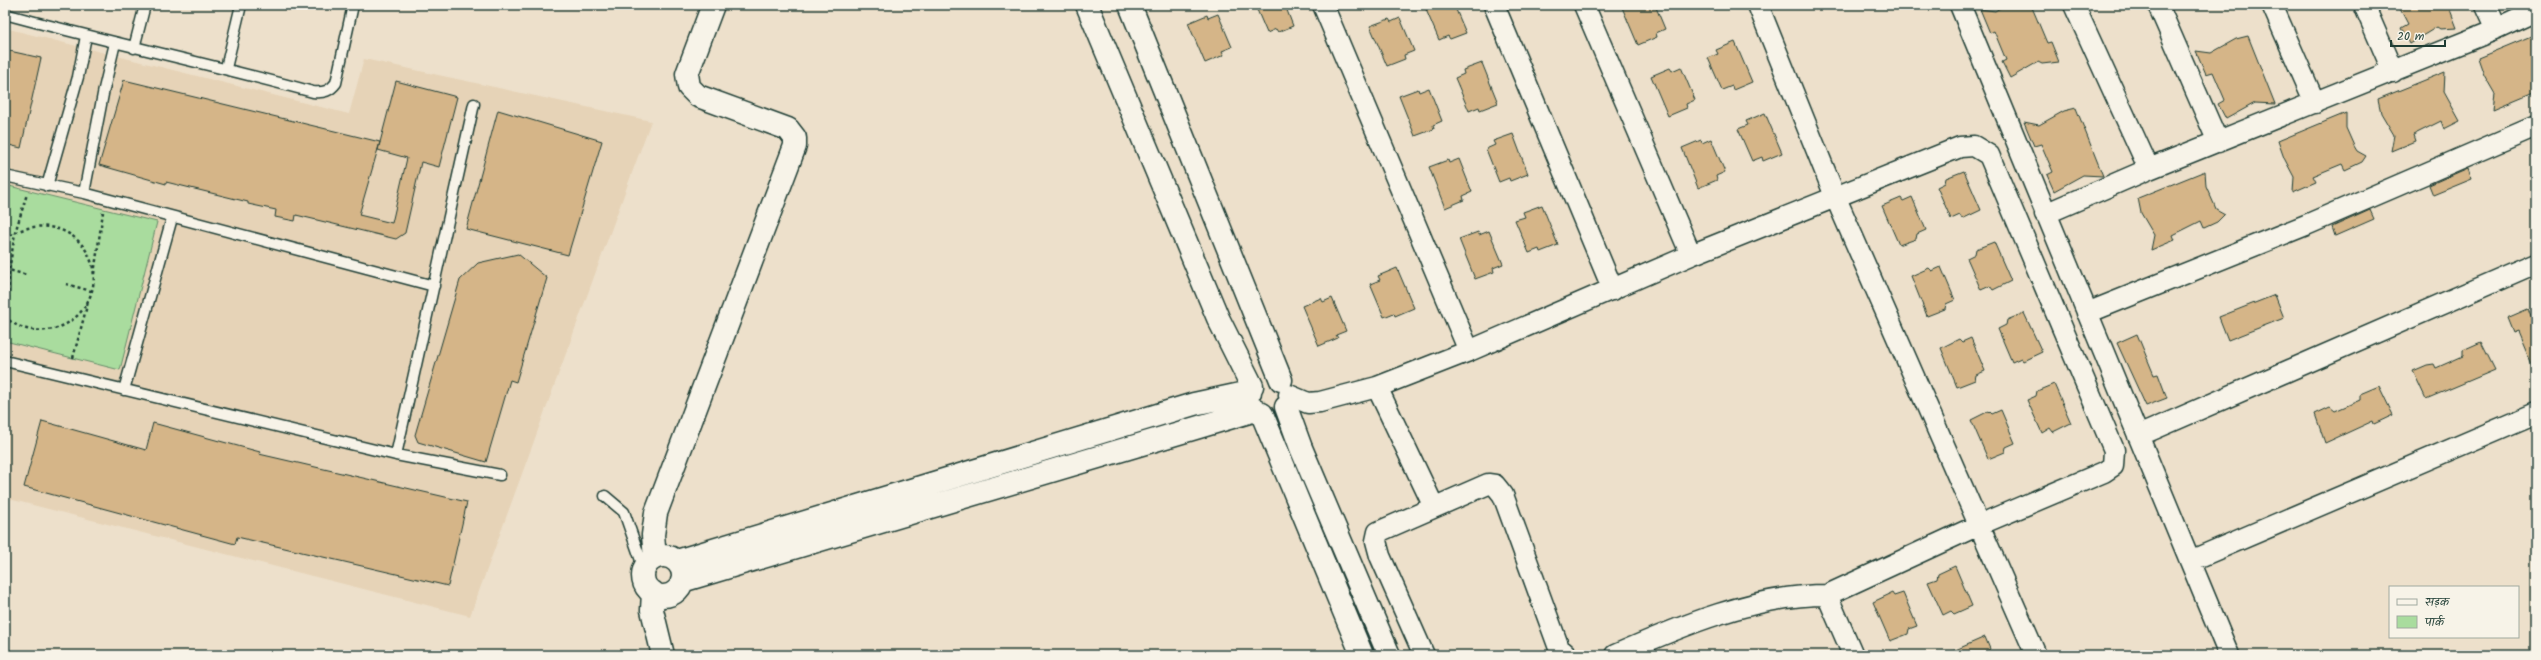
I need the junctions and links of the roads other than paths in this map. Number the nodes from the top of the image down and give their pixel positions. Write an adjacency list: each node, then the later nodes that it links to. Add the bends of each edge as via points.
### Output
1 (145, 5): 22 (lane)
2 (241, 5): 23 (lane)
3 (353, 5): 23 (lane, via 336,83 331,89 313,92)
4 (713, 5): 56 (street, via 687,74 689,87 698,96 788,129 795,138 795,146 656,513)
5 (1086, 5): 46 (street)
6 (1130, 5): 45 (street)
7 (1323, 5): 41 (street)
8 (1494, 5): 39 (street)
9 (1584, 5): 36 (street)
10 (1758, 5): 33 (street)
11 (1960, 5): 34 (street)
12 (2074, 5): 29 (street)
13 (2158, 5): 28 (street)
14 (2272, 5): 25 (street)
15 (2364, 5): 24 (street)
16 (2486, 5): 19 (street)
17 (2536, 11): 19 (street)
18 (5, 14): 20 (lane)
19 (2497, 30): 24 (street)
20 (86, 36): 21 (lane); 31 (lane, via 78,77)
21 (115, 43): 22 (lane); 32 (lane)
22 (134, 48): 23 (lane)
23 (226, 68)
24 (2393, 72): 25 (street)
25 (2315, 103): 28 (street)
26 (474, 104): 38 (lane)
27 (2536, 126): 40 (street, via 2306,225)
28 (2218, 142): 29 (street)
29 (2149, 169): 34 (street)
30 (5, 176): 31 (lane)
31 (47, 186): 32 (lane)
32 (84, 193): 35 (lane)
33 (1835, 196): 36 (street); 53 (street); 53 (street, via 1960,147 1974,146 1989,155 2114,450 2113,466 2104,472)
34 (2045, 214): 40 (street)
35 (172, 218): 38 (lane); 44 (lane)
36 (1691, 255): 39 (street)
37 (2536, 263): 48 (street)
38 (434, 286): 49 (lane)
39 (1612, 290): 41 (street)
40 (2087, 313): 48 (street)
41 (1469, 351): 43 (street)
42 (5, 361): 44 (lane)
43 (1377, 387): 45 (street, via 1308,403); 52 (street)
44 (124, 390): 49 (lane)
45 (1285, 394): 46 (street, via 1275,414); 46 (street, via 1275,377 1262,377); 63 (street, via 1301,448)
46 (1255, 400): 54 (street, via 1194,404); 57 (street, via 825,541); 62 (street)
47 (2536, 413): 55 (street)
48 (2138, 436): 55 (street)
49 (396, 455): 50 (lane)
50 (500, 475)
51 (605, 496): 56 (lane, via 624,512)
52 (1434, 507): 60 (street, via 1488,484 1495,485 1503,495); 64 (street, via 1378,532 1376,541 1380,556)
53 (1981, 524): 59 (street); 67 (street)
54 (676, 561): 56 (street, via 665,556); 57 (street, via 683,572)
55 (2190, 561): 68 (street)
56 (650, 563): 58 (street, via 645,582)
57 (682, 581): 58 (street, via 672,594 659,595)
58 (653, 592): 61 (street, via 652,610)
59 (1826, 595): 65 (street, via 1795,595 1758,602); 66 (street)
60 (1557, 653)
61 (662, 655)
62 (1362, 655)
63 (1389, 655)
64 (1424, 655)
65 (1615, 655)
66 (1853, 655)
67 (2036, 655)
68 (2229, 655)

